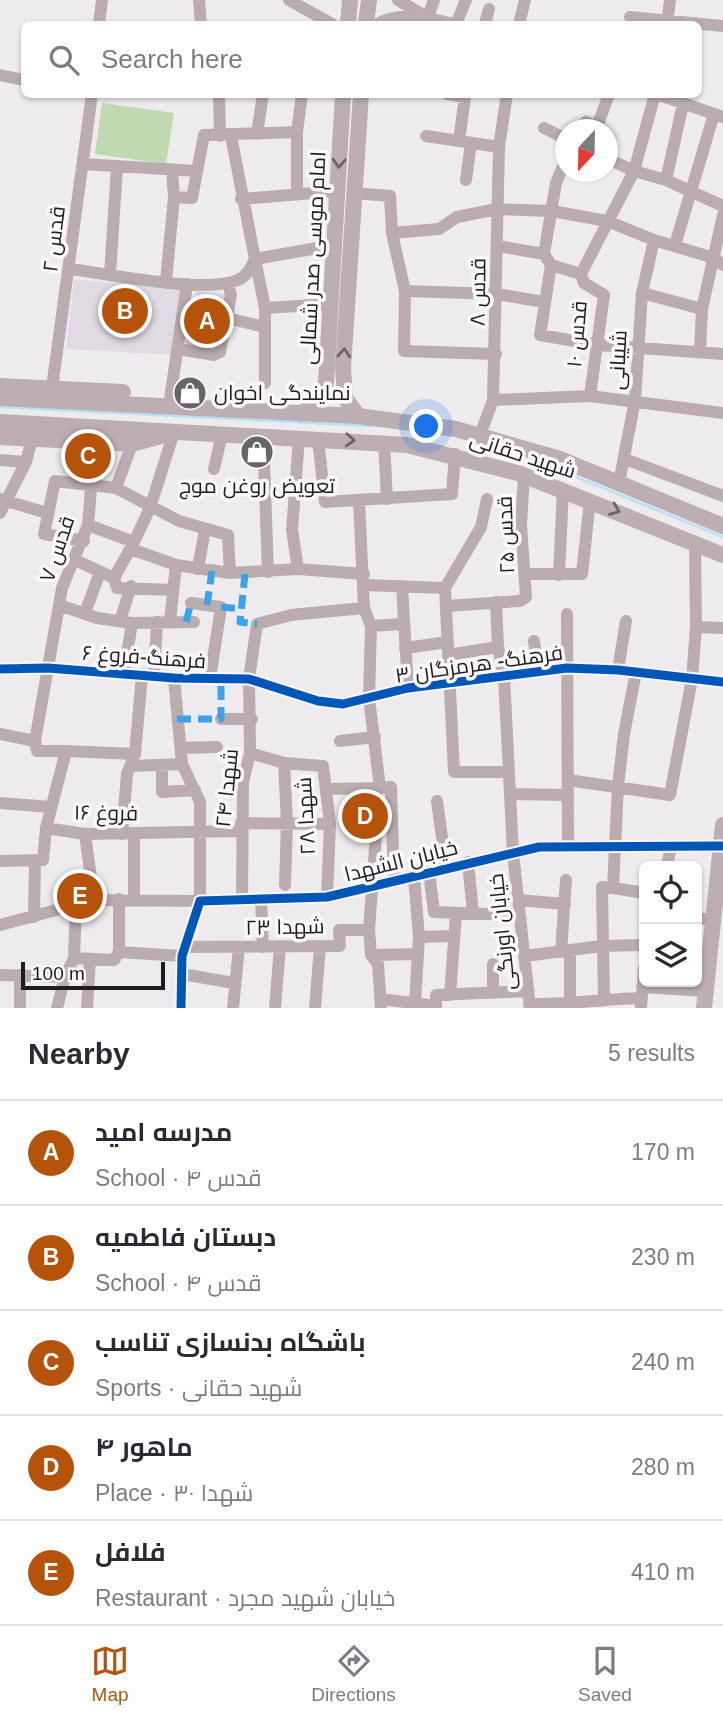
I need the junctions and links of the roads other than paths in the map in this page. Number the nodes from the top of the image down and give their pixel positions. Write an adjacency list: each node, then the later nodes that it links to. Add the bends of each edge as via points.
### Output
1 (102, 0): 14 (street)
2 (199, 0): 15 (street)
3 (350, 0): 17 (main road)
4 (369, 0): 18 (main road)
5 (398, 0): 13 (street)
6 (434, 0): 13 (street)
7 (466, 0): 21 (street)
8 (525, 0): 23 (street)
9 (670, 0): 25 (street)
10 (293, 1): 16 (street)
11 (489, 9): 22 (street)
12 (630, 17): 24 (street)
13 (428, 18): 19 (street); 20 (street)
14 (99, 21)
15 (201, 21)
16 (327, 21)
17 (348, 21)
18 (366, 21)
19 (382, 21)
20 (442, 21)
21 (456, 21)
22 (486, 21)
23 (520, 21)
24 (655, 21)
25 (668, 21)
26 (702, 25): 27 (street)
27 (723, 26)
28 (0, 75): 29 (street)
29 (21, 79)
30 (91, 98): 52 (street, قدس ۲)
31 (220, 98): 48 (street)
32 (262, 98): 46 (street)
33 (301, 98): 45 (street)
34 (343, 98): 62 (main road, امام موسی صدر شمالی, one-way to 62)
35 (360, 98): 62 (main road, امام موسی صدر شمالی)
36 (465, 98): 50 (street)
37 (506, 98): 51 (street, قدس ۸)
38 (608, 98): 43 (street)
39 (656, 98): 57 (street, قدس ۱۰)
40 (669, 98): 41 (street)
41 (683, 103): 42 (street); 59 (street)
42 (720, 115): 63 (street)
43 (600, 119)
44 (544, 128): 47 (street)
45 (297, 132): 46 (street); 61 (street)
46 (257, 134): 48 (street)
47 (555, 134)
48 (226, 136): 56 (street, via 204,135); 65 (street)
49 (426, 136): 50 (street)
50 (465, 142): 51 (street); 58 (street)
51 (499, 147): 67 (street, قدس ۸)
52 (83, 164): 54 (street); 79 (street, قدس ۲)
53 (618, 164): 57 (street)
54 (117, 168): 55 (street); 80 (street)
55 (172, 170): 56 (street); 64 (street)
56 (197, 171): 64 (street, via 192,198)
57 (634, 172): 59 (street); 70 (street, قدس ۱۰)
58 (466, 180)
59 (666, 180): 63 (street)
60 (556, 182): 68 (street)
61 (298, 192): 62 (street); 65 (street)
62 (346, 192): 71 (street, via 390,196); 73 (main road, امام موسی صدر شمالی); 101 (main road, امام موسی صدر شمالی, one-way to 62)
63 (692, 192): 66 (street); 74 (street)
64 (174, 197): 82 (street)
65 (241, 199): 76 (street)
66 (723, 206)
67 (497, 209): 68 (street); 71 (street, via 457,217 439,229); 75 (street, قدس ۸)
68 (552, 211): 70 (street); 77 (street)
69 (723, 215): 78 (street)
70 (607, 221): 72 (street); 81 (street, قدس ۱۰)
71 (392, 233): 85 (street)
72 (654, 240): 74 (street); 86 (street, شیبانی)
73 (335, 245): 76 (street); 89 (main road, امام موسی صدر شمالی)
74 (675, 245): 78 (street)
75 (498, 246): 77 (street); 87 (street, قدس ۸)
76 (255, 259): 83 (street, via 241,279); 90 (street)
77 (548, 260): 81 (street); 88 (street)
78 (718, 261): 91 (street)
79 (69, 269): 80 (street); 104 (street, قدس ۲)
80 (110, 274): 82 (street)
81 (581, 274): 94 (street, قدس ۱۰, via 584,283 604,295)
82 (166, 281): 84 (street)
83 (228, 283): 84 (street); 92 (street)
84 (187, 284): 96 (street)
85 (405, 292): 87 (street); 98 (street, via 404,351)
86 (642, 293): 91 (street); 95 (street, شیبانی)
87 (497, 294): 88 (street); 98 (street, قدس ۸)
88 (544, 302): 94 (street, via 540,335)
89 (331, 304): 90 (street); 100 (main road, امام موسی صدر شمالی)
90 (265, 308): 93 (street)
91 (702, 309): 97 (street)
92 (227, 318): 93 (street); 96 (street, via 217,354)
93 (265, 327): 102 (street)
94 (598, 345): 95 (street); 105 (street, قدس ۱۰)
95 (636, 348): 97 (street); 108 (street, شیبانی)
96 (178, 349): 109 (street)
97 (699, 350): 99 (street)
98 (496, 354): 107 (street, قدس ۸)
99 (723, 354)
100 (326, 382): 101 (main road, via 338,386); 111 (main road, امام موسی صدر شمالی, via 319,400)
101 (344, 382): 112 (main road, امام موسی صدر شمالی, via 348,407)
102 (265, 383)
103 (0, 386): 104 (main road, شهید حقانی)
104 (52, 388): 109 (main road, شهید حقانی, via 160,394)
105 (590, 396): 107 (street); 108 (street)
106 (0, 398): 109 (main road)
107 (493, 400): 116 (street, قدس ۸)
108 (635, 400): 110 (street); 126 (street, شیبانی)
109 (172, 403): 111 (main road, شهید حقانی)
110 (723, 413)
111 (301, 414): 112 (main road, شهید حقانی)
112 (358, 416): 116 (main road, شهید حقانی)
113 (0, 422): 114 (main road)
114 (167, 431): 115 (main road, شهید حقانی); 124 (main road, شهید حقانی); 141 (street)
115 (222, 434): 118 (main road, شهید حقانی); 129 (street)
116 (480, 435): 131 (main road, شهید حقانی)
117 (0, 436): 120 (main road, شهید حقانی)
118 (263, 436): 119 (main road, شهید حقانی); 155 (street)
119 (299, 438): 121 (main road, شهید حقانی); 153 (street, via 293,505)
120 (32, 439): 122 (main road, شهید حقانی); 128 (street)
121 (318, 439): 123 (main road, شهید حقانی, one-way to 123); 138 (street, via 325,502)
122 (95, 442): 124 (main road, شهید حقانی); 132 (street, قدس ۷)
123 (384, 442): 125 (main road, شهید حقانی); 136 (street)
124 (132, 444): 133 (street)
125 (455, 454): 130 (main road, شهید حقانی); 136 (street, via 452,494)
126 (625, 459): 131 (street, شیبانی); 135 (street)
127 (0, 460): 128 (street)
128 (26, 462): 140 (street)
129 (214, 469)
130 (524, 475): 134 (main road, شهید حقانی); 157 (street, قدس ۲۵, via 521,524)
131 (619, 482): 144 (main road, شهید حقانی)
132 (93, 484): 133 (street); 142 (street, via 55,481); 143 (street, قدس ۷)
133 (116, 488): 141 (street)
134 (563, 489): 139 (main road, شهید حقانی); 158 (street)
135 (723, 496)
136 (387, 499): 138 (street)
137 (487, 499): 163 (street, via 481,527)
138 (359, 500): 160 (street)
139 (590, 500): 147 (main road, شهید حقانی, one-way to 147); 158 (street, via 582,574)
140 (2, 504): 142 (street)
141 (150, 508): 145 (street); 148 (street)
142 (47, 513): 146 (street, via 44,534)
143 (88, 525): 146 (street, قدس ۷); 148 (street)
144 (723, 526)
145 (205, 529): 152 (street); 156 (street, via 228,535)
146 (84, 541): 150 (street, قدس ۷)
147 (695, 543): 149 (main road, شهید حقانی); 178 (street)
148 (132, 545): 151 (street); 159 (street)
149 (723, 555)
150 (75, 559): 154 (street); 167 (street, قدس ۷)
151 (176, 565): 152 (street); 164 (street)
152 (198, 569): 156 (street)
153 (298, 569): 155 (street); 160 (street)
154 (100, 572): 159 (street); 170 (street)
155 (268, 572): 156 (street)
156 (230, 573)
157 (526, 574): 158 (street); 165 (street, قدس ۲۵, via 526,597)
158 (559, 575)
159 (114, 578): 161 (street, via 117,588)
160 (364, 579): 162 (street); 169 (street)
161 (131, 586): 164 (street); 174 (street)
162 (402, 586): 163 (street); 176 (street)
163 (445, 588): 168 (street)
164 (173, 590): 172 (street)
165 (496, 602): 168 (street, قدس ۲۵); 181 (street, خیابان اورنگی)
166 (191, 603): 194 (street, via 221,607)
167 (59, 605): 170 (street); 184 (street, قدس ۷)
168 (446, 606): 183 (street)
169 (364, 608): 177 (street); 195 (street, شهدا ۲۴, via 291,615 257,624)
170 (85, 613): 174 (street)
171 (567, 614): 185 (street)
172 (163, 621): 174 (street); 175 (street); 191 (street)
173 (626, 621): 187 (street)
174 (126, 622): 190 (street)
175 (194, 622)
176 (402, 624): 177 (street); 182 (street)
177 (371, 626): 201 (street)
178 (696, 627): 179 (street); 196 (street)
179 (723, 628)
180 (534, 641): 188 (street)
181 (498, 647): 183 (street); 192 (street, خیابان اورنگی)
182 (405, 648): 183 (street); 199 (street)
183 (448, 648): 198 (street)
184 (48, 668): 186 (street, فرهنگ-فروغ ۶); 190 (street, فرهنگ-فروغ ۶); 206 (street, قدس ۷)
185 (567, 668): 187 (street, فرهنگ- هرمزگان ۳); 188 (street, فرهنگ- هرمزگان ۳); 217 (street)
186 (0, 669)
187 (618, 670): 189 (street, فرهنگ- هرمزگان ۳)
188 (538, 672): 192 (street, فرهنگ- هرمزگان ۳)
189 (636, 672): 196 (street, فرهنگ- هرمزگان ۳); 218 (street)
190 (124, 673): 191 (street, فرهنگ-فروغ ۶)
191 (148, 676): 193 (street, فرهنگ-فروغ ۶); 212 (street)
192 (504, 676): 198 (street, فرهنگ- هرمزگان ۳); 216 (street, خیابان اورنگی)
193 (174, 678): 194 (street, فرهنگ-فروغ ۶); 209 (street)
194 (210, 679): 195 (street, فرهنگ-فروغ ۶)
195 (248, 679): 200 (street, فرهنگ-فروغ ۶); 203 (street, شهدا ۲۴)
196 (692, 679): 197 (street, فرهنگ- هرمزگان ۳); 218 (street, via 670,795)
197 (723, 682)
198 (450, 683): 199 (street, فرهنگ- هرمزگان ۳); 216 (street, via 454,772)
199 (408, 688): 201 (street, فرهنگ- هرمزگان ۳)
200 (283, 690): 201 (street, فرهنگ- هرمزگان ۳, via 343,704)
201 (369, 698): 205 (street)
202 (220, 719): 203 (street)
203 (252, 719): 211 (street, شهدا ۲۴)
204 (0, 734): 206 (street)
205 (375, 737): 207 (street); 219 (street)
206 (35, 741): 210 (street, via 37,751)
207 (340, 741)
208 (217, 747): 209 (street)
209 (181, 748): 214 (street)
210 (66, 751): 212 (street); 226 (street)
211 (250, 753): 213 (street, شهدا ۲۸); 230 (street, شهدا ۲۴)
212 (133, 760): 215 (street); 233 (street, via 128,774)
213 (284, 763): 220 (street, شهدا ۲۸, via 323,766); 227 (street)
214 (182, 764): 215 (street); 221 (street)
215 (162, 765): 221 (street, via 162,792)
216 (509, 772): 222 (street, خیابان اورنگی)
217 (568, 780): 218 (street); 223 (street)
218 (618, 786): 236 (street)
219 (380, 788): 220 (street); 249 (street, via 391,787)
220 (327, 789): 228 (street, شهدا ۲۸)
221 (195, 790): 232 (street, via 200,802)
222 (510, 794): 223 (street); 240 (street, خیابان اورنگی)
223 (568, 795): 237 (street)
224 (437, 801): 245 (street)
225 (0, 803): 226 (street)
226 (50, 807): 231 (street)
227 (287, 823): 228 (street, فروغ ۱۶); 230 (street, فروغ ۱۶); 250 (street)
228 (330, 824): 254 (street, شهدا ۲۸)
229 (723, 825): 238 (main road)
230 (241, 827): 232 (street, فروغ ۱۶); 259 (street, شهدا ۲۴)
231 (46, 828): 234 (street, فروغ ۱۶); 241 (street, فروغ ۱۶, via 43,860)
232 (199, 832): 233 (street, فروغ ۱۶); 261 (street)
233 (128, 833): 234 (street, فروغ ۱۶); 255 (street)
234 (85, 834): 258 (street)
235 (376, 834): 251 (street)
236 (618, 845): 237 (street, خیابان الشهدا); 239 (street, خیابان الشهدا); 252 (street)
237 (568, 846): 240 (street, خیابان الشهدا)
238 (721, 846): 239 (street, خیابان الشهدا); 269 (main road)
239 (671, 847): 243 (street)
240 (513, 853): 244 (street, خیابان الشهدا); 260 (street, خیابان اورنگی)
241 (35, 860): 242 (street); 267 (street)
242 (0, 861)
243 (668, 861)
244 (468, 862): 245 (street, خیابان الشهدا); 264 (street)
245 (446, 867): 246 (street, خیابان الشهدا)
246 (429, 872): 247 (street, خیابان الشهدا); 265 (street, via 434,912)
247 (414, 877): 249 (street, خیابان الشهدا); 272 (street)
248 (566, 880): 263 (street)
249 (394, 882): 251 (street, خیابان الشهدا)
250 (285, 885)
251 (374, 887): 254 (street, خیابان الشهدا); 270 (street)
252 (614, 888): 253 (street); 275 (street, via 602,887)
253 (639, 892)
254 (327, 897): 257 (street, خیابان الشهدا)
255 (134, 898): 256 (street, خیابان الشهدا); 261 (street, خیابان الشهدا)
256 (119, 899): 258 (street, خیابان الشهدا); 280 (street)
257 (261, 899): 259 (street, خیابان الشهدا); 277 (street)
258 (94, 900): 262 (street, خیابان الشهدا)
259 (242, 900): 261 (street, خیابان الشهدا)
260 (518, 900): 263 (street); 266 (street, خیابان اورنگی)
261 (200, 901): 281 (street)
262 (76, 904): 267 (street, خیابان الشهدا); 285 (street)
263 (565, 904): 279 (street)
264 (473, 913): 265 (street); 266 (street)
265 (456, 914): 271 (street)
266 (520, 915): 284 (street, خیابان اورنگی)
267 (34, 917): 268 (street, خیابان الشهدا)
268 (0, 925)
269 (710, 925): 293 (main road)
270 (369, 930): 274 (street, شهدا ۲۳, via 339,930 340,946); 282 (street)
271 (453, 936): 272 (street); 296 (street)
272 (419, 937): 283 (street)
273 (639, 945): 275 (street)
274 (320, 946): 278 (street, شهدا ۲۳); 311 (street)
275 (601, 946): 279 (street); 298 (street)
276 (239, 947): 277 (street, شهدا ۲۳); 281 (street, شهدا ۲۳); 292 (street)
277 (263, 947): 278 (street, شهدا ۲۳)
278 (280, 947): 310 (street)
279 (566, 951): 284 (street); 303 (street)
280 (120, 952): 281 (street, شهدا ۲۳); 286 (street, شهدا ۲۳, via 114,960)
281 (183, 952): 288 (street)
282 (371, 954): 283 (street); 300 (street, via 378,964)
283 (418, 954): 301 (street)
284 (525, 956): 299 (street, خیابان اورنگی)
285 (74, 958): 286 (street); 291 (street)
286 (90, 959): 307 (street)
287 (493, 964): 294 (street)
288 (182, 974): 292 (street); 308 (street)
289 (0, 975): 290 (street)
290 (20, 975): 291 (street); 305 (street)
291 (65, 977): 306 (street)
292 (234, 983): 309 (street)
293 (705, 991): 297 (street); 313 (main road)
294 (493, 993): 295 (street); 299 (street)
295 (471, 994): 296 (street); 312 (street)
296 (450, 995): 304 (street, via 436,995)
297 (641, 998): 298 (street)
298 (604, 999): 302 (street)
299 (529, 1001): 303 (street)
300 (381, 1004): 301 (street)
301 (408, 1004): 304 (street)
302 (587, 1004): 303 (street)
303 (570, 1005)
304 (436, 1007)
305 (20, 1008)
306 (57, 1008)
307 (88, 1008)
308 (181, 1008)
309 (233, 1008)
310 (275, 1008)
311 (314, 1008)
312 (472, 1008)
313 (704, 1008)

